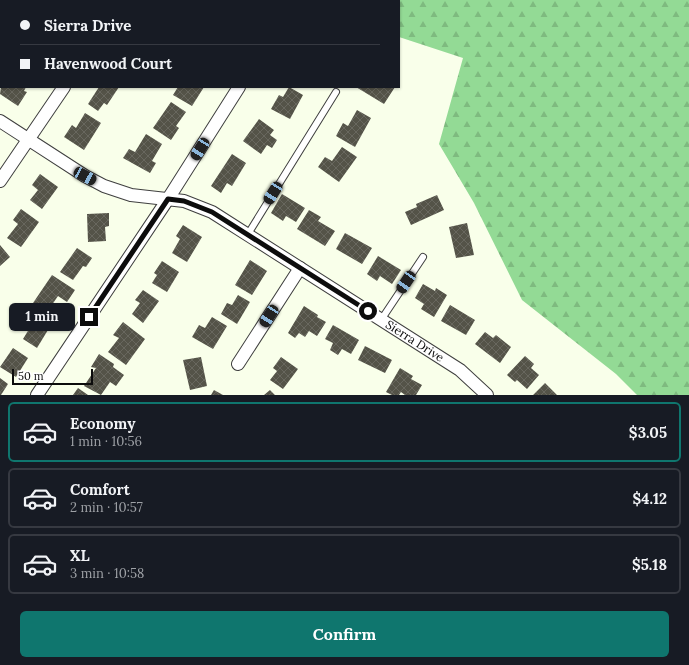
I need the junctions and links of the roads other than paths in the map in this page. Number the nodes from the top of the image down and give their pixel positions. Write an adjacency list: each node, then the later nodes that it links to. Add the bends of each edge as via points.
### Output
1 (63, 88): 5 (street)
2 (238, 88): 7 (street)
3 (336, 92): 8 (lane)
4 (0, 121): 5 (street, Sierra Drive)
5 (29, 140): 6 (street); 7 (street, Sierra Drive, via 104,186 132,195)
6 (0, 182)
7 (168, 199): 8 (street, Sierra Drive, via 199,206); 13 (street)
8 (248, 234): 10 (street, Sierra Drive)
9 (423, 257): 11 (lane)
10 (300, 268): 11 (street, Sierra Drive); 12 (street)
11 (381, 320): 14 (street, Sierra Drive, via 460,370)
12 (238, 364)
13 (37, 395)
14 (487, 395)

